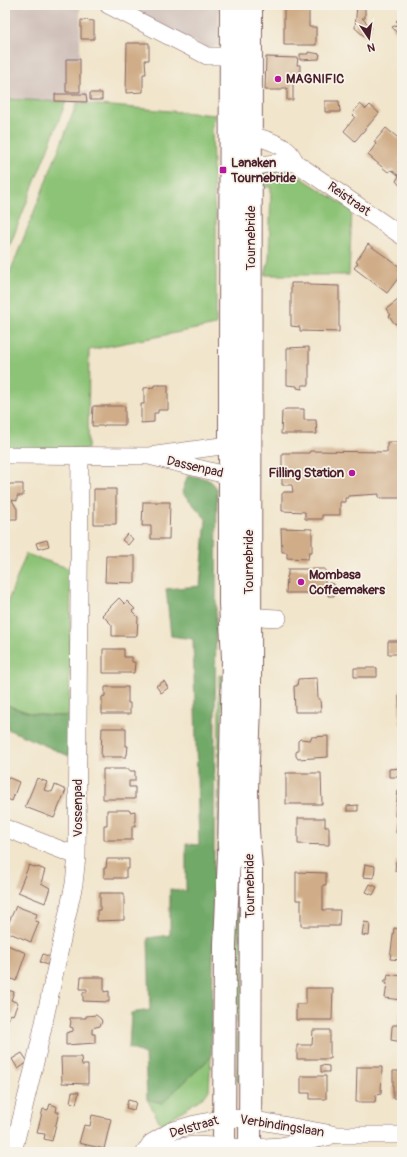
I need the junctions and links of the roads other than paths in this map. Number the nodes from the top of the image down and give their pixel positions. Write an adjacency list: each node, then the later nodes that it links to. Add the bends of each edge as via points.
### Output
1 (108, 5): 5 (street, via 207,56)
2 (232, 5): 5 (main road, Tournebride)
3 (242, 5): 5 (street, via 239,49)
4 (251, 5): 6 (main road, Tournebride)
5 (231, 56): 10 (main road, Tournebride)
6 (251, 135): 7 (street, Reistraat, via 281,147 289,152); 8 (main road, Tournebride)
7 (296, 163): 8 (street, via 260,165); 9 (street, Reistraat)
8 (252, 171): 14 (main road, Tournebride)
9 (402, 236)
10 (230, 448): 13 (street, Dassenpad, via 221,446); 14 (street, Dassenpad); 15 (main road, Tournebride)
11 (5, 455): 12 (street, Dassenpad)
12 (80, 456): 13 (street, Dassenpad); 19 (street, Vossenpad)
13 (149, 456): 15 (street, Dassenpad)
14 (250, 465): 15 (street, Dassenpad); 16 (main road, Tournebride)
15 (230, 476): 16 (main road, Tournebride)
16 (240, 616): 17 (street); 20 (main road, Tournebride, via 233,658 225,944); 21 (main road, Tournebride, via 250,705 247,789 251,868)
17 (278, 618)
18 (6, 833): 19 (street)
19 (77, 856): 26 (street, Vossenpad, via 74,884)
20 (225, 1118): 21 (street, Verbindingslaan); 24 (main road, Tournebride); 27 (street, Delstraat, via 171,1131 152,1143)
21 (250, 1119): 22 (street, Verbindingslaan); 25 (main road, Tournebride)
22 (338, 1135): 23 (street, Verbindingslaan); 25 (street, Verbindingslaan)
23 (402, 1135)
24 (224, 1149): 25 (street, Verbindingslaan); 28 (street, Delstraat, via 215,1145 188,1145)
25 (250, 1150)
26 (13, 1152)
27 (145, 1152)
28 (152, 1152)

